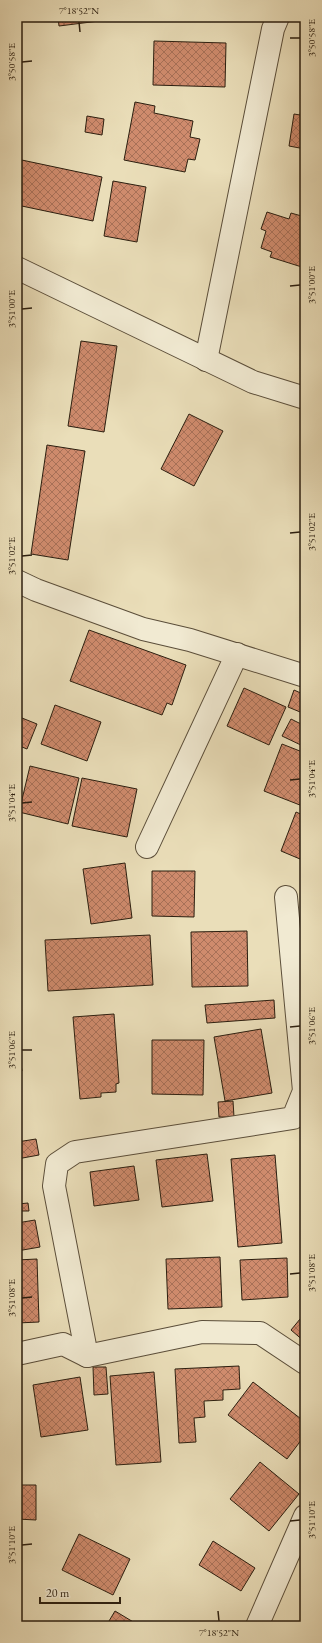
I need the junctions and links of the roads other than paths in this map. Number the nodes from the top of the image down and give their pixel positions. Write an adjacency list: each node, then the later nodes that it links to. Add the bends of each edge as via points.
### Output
1 (278, 17): 3 (street, via 273,29)
2 (17, 268): 3 (street)
3 (206, 360): 4 (street, via 253,382)
4 (305, 398)
5 (17, 581): 6 (street, via 143,629)
6 (237, 654): 7 (street); 8 (street)
7 (305, 676)
8 (147, 847)
9 (286, 897): 11 (street, via 304,1091 293,1118 75,1152 57,1164 54,1186)
10 (17, 1354): 11 (street, via 63,1344)
11 (87, 1356): 12 (street, via 202,1332 260,1333)
12 (305, 1363)
13 (305, 1516): 14 (street)
14 (257, 1626)

